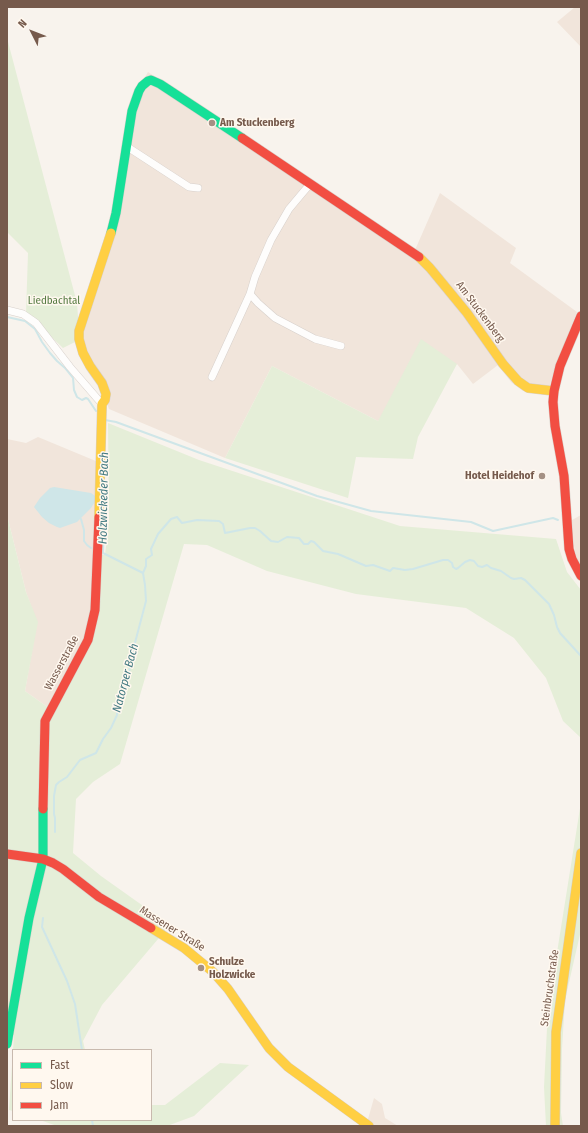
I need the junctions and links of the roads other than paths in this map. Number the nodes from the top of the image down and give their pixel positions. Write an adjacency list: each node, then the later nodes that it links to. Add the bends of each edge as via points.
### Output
1 (126, 146): 2 (street, Am Stuckenberg, via 132,111 139,91 145,82 154,81); 3 (street, via 188,187); 10 (street, Am Stuckenberg, via 114,220 79,332 80,346 105,390)
2 (310, 184): 4 (street, via 289,209 275,234); 9 (street, Am Stuckenberg, via 424,261 467,313 503,364 523,386)
3 (198, 188)
4 (250, 294): 7 (street, via 275,318 315,339); 8 (street)
5 (7, 310): 10 (street, via 24,314 36,323 70,367)
6 (581, 316): 9 (street, via 560,366)
7 (341, 346)
8 (212, 377)
9 (554, 390): 11 (street, via 553,412 561,454 570,549)
10 (103, 402): 14 (street, Wasserstraße, via 95,610 88,640 45,721)
11 (581, 576)
12 (581, 853): 17 (street, Steinbruchstraße, via 556,1032)
13 (7, 854): 14 (street, Massener Straße)
14 (43, 859): 15 (street, Wasserstraße); 16 (street, Massener Straße, via 63,869 99,898 184,948 198,959 228,989 257,1032 288,1067)
15 (7, 1044)
16 (365, 1125)
17 (555, 1126)

